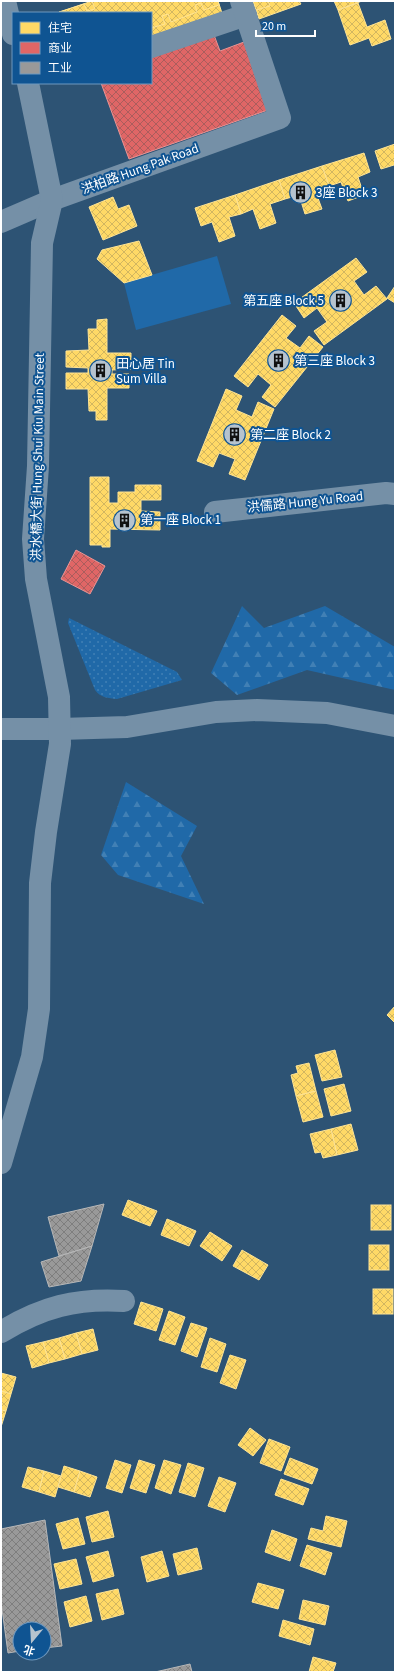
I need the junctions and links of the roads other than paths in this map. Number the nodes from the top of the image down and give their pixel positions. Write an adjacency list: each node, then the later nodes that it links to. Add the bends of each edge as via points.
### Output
1 (5, 1): 3 (street)
2 (243, 8): 4 (street); 6 (street, 洪柏路 Hung Pak Road, via 280,118)
3 (12, 30)
4 (152, 47)
5 (33, 85): 6 (street, 洪水橋大街 Hung Shui Kiu Main Street)
6 (52, 200): 7 (street, 洪柏路 Hung Pak Road); 12 (street, 洪水橋大街 Hung Shui Kiu Main Street, via 42,243 38,466 34,539 36,579 59,697)
7 (1, 222)
8 (395, 494): 9 (street, 洪儒路 Hung Yu Road)
9 (215, 512)
10 (395, 726): 12 (street, via 328,713 256,710 216,712 126,726)
11 (10, 729): 12 (street)
12 (60, 729): 13 (street, 洪水橋大街 Hung Shui Kiu Main Street, via 40,883 39,1009 32,1057)
13 (1, 1163)
14 (124, 1301): 15 (street, via 101,1300 55,1306 33,1314)
15 (1, 1332)

